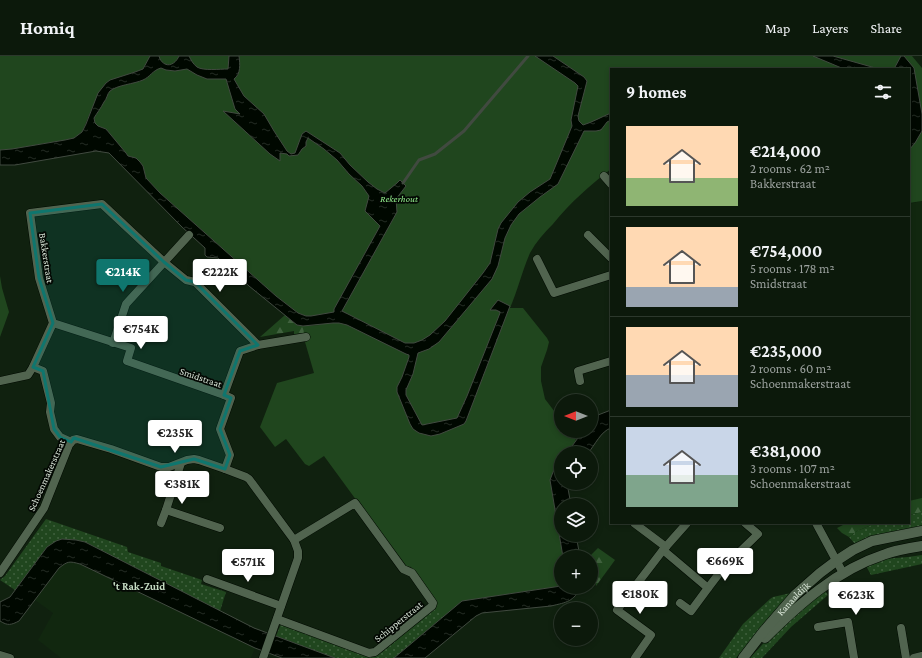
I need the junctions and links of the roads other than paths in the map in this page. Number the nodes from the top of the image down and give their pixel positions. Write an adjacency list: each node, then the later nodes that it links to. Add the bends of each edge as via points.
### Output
1 (604, 176): 2 (street)
2 (610, 183)
3 (588, 234): 5 (street)
4 (189, 235): 7 (street)
5 (610, 257)
6 (537, 258): 9 (street, via 554,293)
7 (164, 262): 10 (street, Bakkerstraat, via 186,280); 11 (street, Bakkerstraat, via 102,204 30,213 39,278); 13 (street, via 126,304)
8 (211, 266): 10 (street)
9 (610, 275)
10 (195, 282): 14 (street, Bakkerstraat)
11 (53, 323): 13 (street, Smidstraat); 16 (street)
12 (306, 337): 14 (street)
13 (113, 342): 19 (street, Smidstraat, via 131,348 127,361)
14 (258, 346): 19 (street, via 240,351)
15 (610, 361): 18 (street, via 578,371)
16 (33, 367): 17 (street, via 28,375); 20 (street, via 43,371 54,430 60,438)
17 (0, 381)
18 (580, 381)
19 (224, 395): 22 (street, via 231,398 220,429 230,455)
20 (71, 442): 21 (street, Schoenmakerstraat, via 78,439 161,467); 35 (street, Schoenmakerstraat, via 44,508)
21 (181, 462): 22 (street, Schoenmakerstraat, via 199,460); 23 (street)
22 (225, 469): 31 (street, Schoenmakerstraat, via 249,479)
23 (166, 510): 24 (street); 29 (street)
24 (161, 523)
25 (635, 524): 33 (street)
26 (686, 524): 33 (street)
27 (746, 524): 38 (street, via 758,534 724,567)
28 (817, 524): 34 (street)
29 (220, 528)
30 (922, 530): 34 (street, Kanaaldijk, via 872,541)
31 (294, 540): 40 (street, Schoenmakerstraat, via 298,556); 41 (street, Schipperstraat, via 355,503 403,569 412,573 433,603 375,652 369,653)
32 (922, 546): 36 (street, Kanaaldijk, via 881,555)
33 (664, 549): 38 (street); 48 (street, via 617,610 651,635)
34 (836, 561): 36 (street); 49 (street, Kanaaldijk, via 795,595)
35 (0, 573)
36 (843, 573): 49 (street, Kanaaldijk, via 786,617)
37 (207, 579): 40 (street)
38 (708, 588): 39 (street, via 691,611)
39 (680, 603)
40 (282, 606): 41 (street, Schoenmakerstraat)
41 (277, 619): 46 (street, Schoenmakerstraat)
42 (818, 627): 50 (street, via 848,622)
43 (901, 628): 51 (street)
44 (0, 655): 47 (street)
45 (922, 656): 52 (street)
46 (263, 657)
47 (10, 658)
48 (635, 658)
49 (744, 658)
50 (854, 658)
51 (906, 658)
52 (914, 658)

